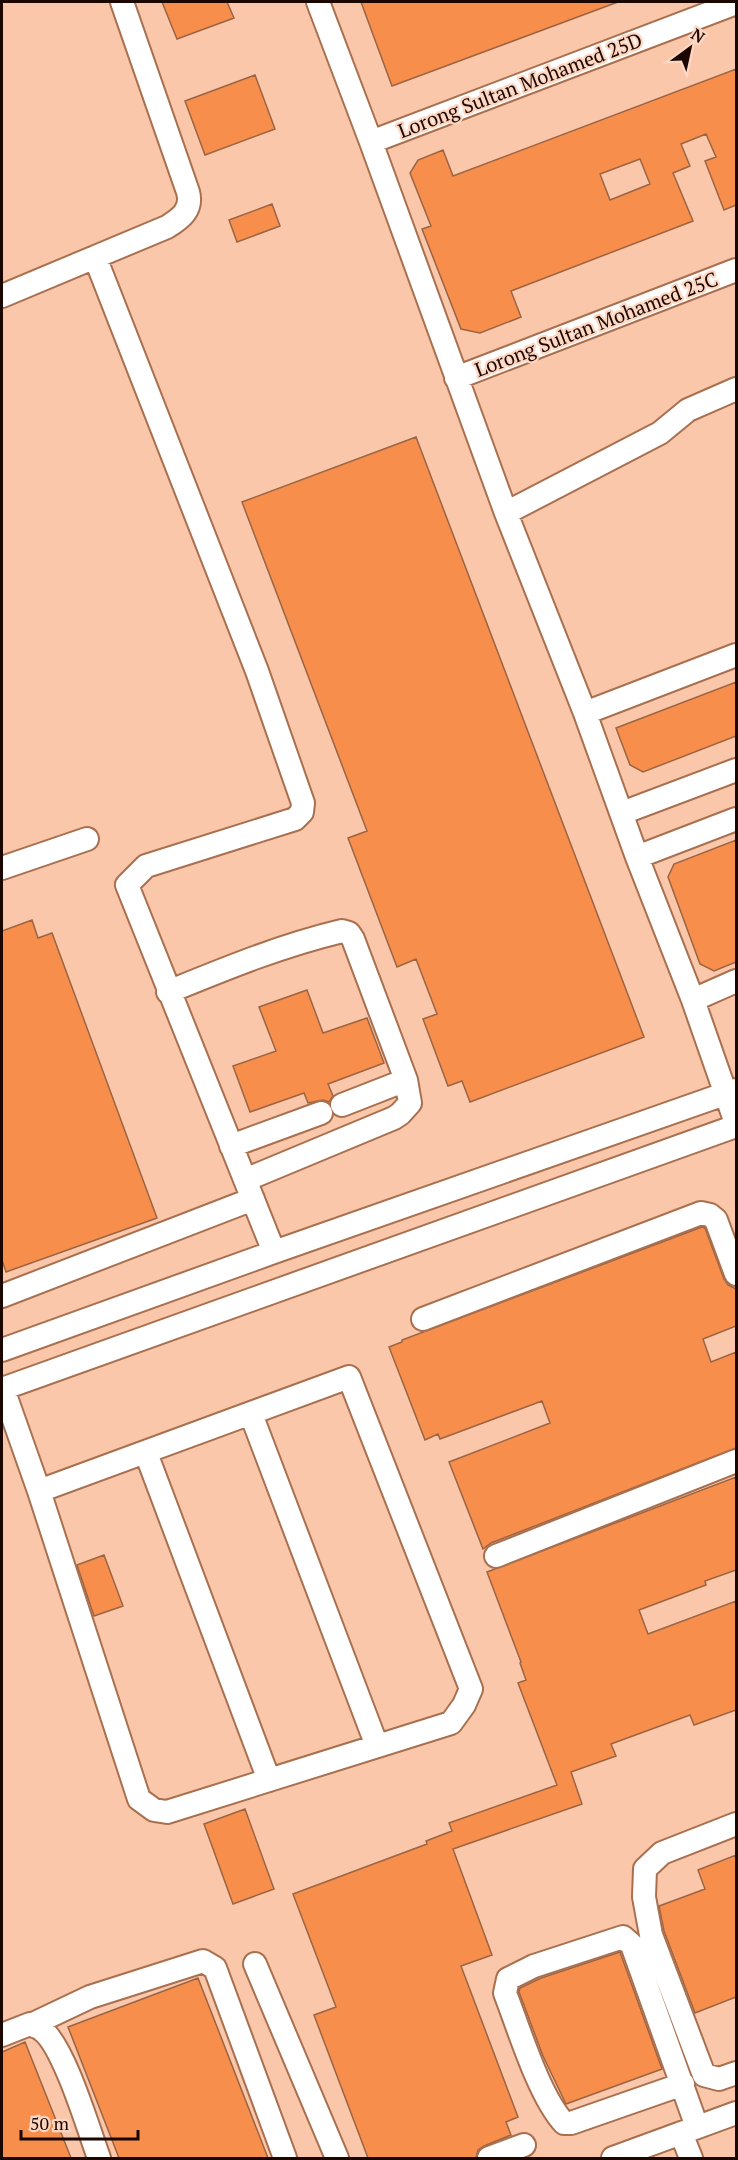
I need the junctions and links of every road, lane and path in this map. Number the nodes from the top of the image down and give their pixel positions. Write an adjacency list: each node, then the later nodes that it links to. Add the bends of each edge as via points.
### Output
1 (122, 2): 5 (street, via 190,199 181,218 167,227)
2 (318, 2): 4 (street)
3 (736, 3): 4 (street, Lorong Sultan Mohamed 25D)
4 (371, 142): 8 (street)
5 (95, 257): 7 (street); 20 (street, via 253,660 303,803 302,812 295,819 146,866 127,885)
6 (736, 270): 8 (street, Lorong Sultan Mohamed 25C)
7 (2, 296)
8 (456, 378): 10 (street)
9 (736, 389): 10 (street, via 688,410 660,432)
10 (506, 513): 12 (street)
11 (736, 655): 12 (street)
12 (585, 713): 14 (street)
13 (736, 770): 14 (street)
14 (622, 813): 17 (street)
15 (736, 819): 17 (street)
16 (87, 839): 18 (street)
17 (637, 857): 21 (street)
18 (2, 868)
19 (736, 981): 21 (street)
20 (168, 992): 22 (street, via 272,950 346,932 353,939); 28 (street)
21 (693, 1000): 23 (street)
22 (406, 1080): 24 (street); 29 (street, via 410,1101 400,1114)
23 (731, 1092): 26 (street); 31 (street)
24 (342, 1105)
25 (321, 1113): 27 (street)
26 (736, 1124): 36 (street)
27 (265, 1134): 28 (street); 29 (street)
28 (231, 1146): 30 (street)
29 (278, 1166): 30 (street)
30 (249, 1189): 31 (street); 33 (street)
31 (274, 1252): 35 (street)
32 (736, 1274): 34 (street, via 716,1220 701,1213)
33 (2, 1296)
34 (423, 1319)
35 (3, 1344)
36 (2, 1389): 40 (street)
37 (251, 1414): 38 (street); 42 (street); 42 (street, via 349,1377 471,1689 451,1724)
38 (146, 1453): 40 (street); 43 (street)
39 (736, 1461): 41 (street)
40 (39, 1491): 43 (street, via 139,1799 154,1810 167,1812)
41 (496, 1556)
42 (377, 1746): 43 (street)
43 (269, 1780)
44 (736, 1824): 48 (street, via 662,1853 645,1869 644,1897 651,1935 705,2075 719,2079)
45 (255, 1964): 55 (street)
46 (31, 2025): 47 (street); 53 (street, via 42,2030 56,2047); 54 (street, via 90,1997 203,1961 215,1968)
47 (2, 2035)
48 (736, 2073)
49 (683, 2084): 49 (street, via 632,1945 623,1937 534,1966 508,1979 505,1993 541,2084 564,2123); 51 (street)
50 (736, 2113): 51 (street)
51 (689, 2130): 57 (street); 58 (street)
52 (524, 2145): 56 (street)
53 (99, 2158)
54 (285, 2158)
55 (337, 2158)
56 (489, 2158)
57 (613, 2158)
58 (691, 2158)

